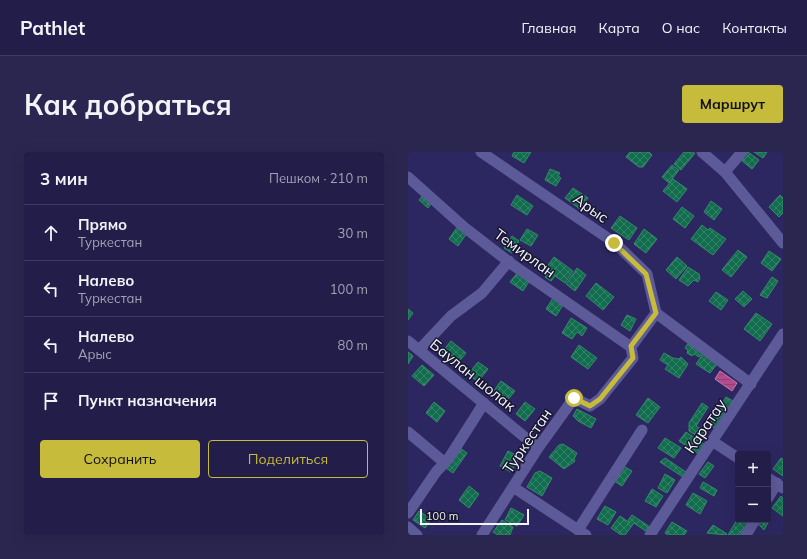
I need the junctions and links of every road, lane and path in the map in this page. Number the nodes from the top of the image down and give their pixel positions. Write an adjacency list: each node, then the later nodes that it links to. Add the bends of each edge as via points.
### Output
1 (481, 152): 8 (street, Арыс, via 614,243 646,274)
2 (702, 152): 4 (street)
3 (742, 152): 4 (street)
4 (725, 172): 6 (street)
5 (408, 177): 7 (street, Темирлан, via 464,227)
6 (783, 243)
7 (509, 261): 11 (street, Темирлан); 12 (street, via 482,293 451,316)
8 (656, 313): 11 (street, Туркестан); 13 (street)
9 (783, 334): 13 (street, Каратау)
10 (408, 341): 12 (street, Баулан шолак)
11 (631, 346): 18 (street, Туркестан, via 633,358 600,399 590,406 574,398)
12 (419, 350): 14 (street, Баулан шолак)
13 (751, 384): 17 (street, Каратау)
14 (484, 403): 18 (street, Баулан шолак); 20 (street)
15 (642, 430): 27 (street)
16 (408, 432): 20 (street)
17 (712, 441): 19 (street); 30 (street, Каратау)
18 (538, 448): 22 (street, Туркестан)
19 (735, 456)
20 (445, 463): 24 (street)
21 (776, 483): 23 (street)
22 (513, 487): 27 (street); 29 (street, Туркестан)
23 (771, 492)
24 (408, 513)
25 (753, 523): 31 (street)
26 (408, 527): 28 (street)
27 (582, 533)
28 (417, 535)
29 (482, 535)
30 (650, 535)
31 (746, 535)

